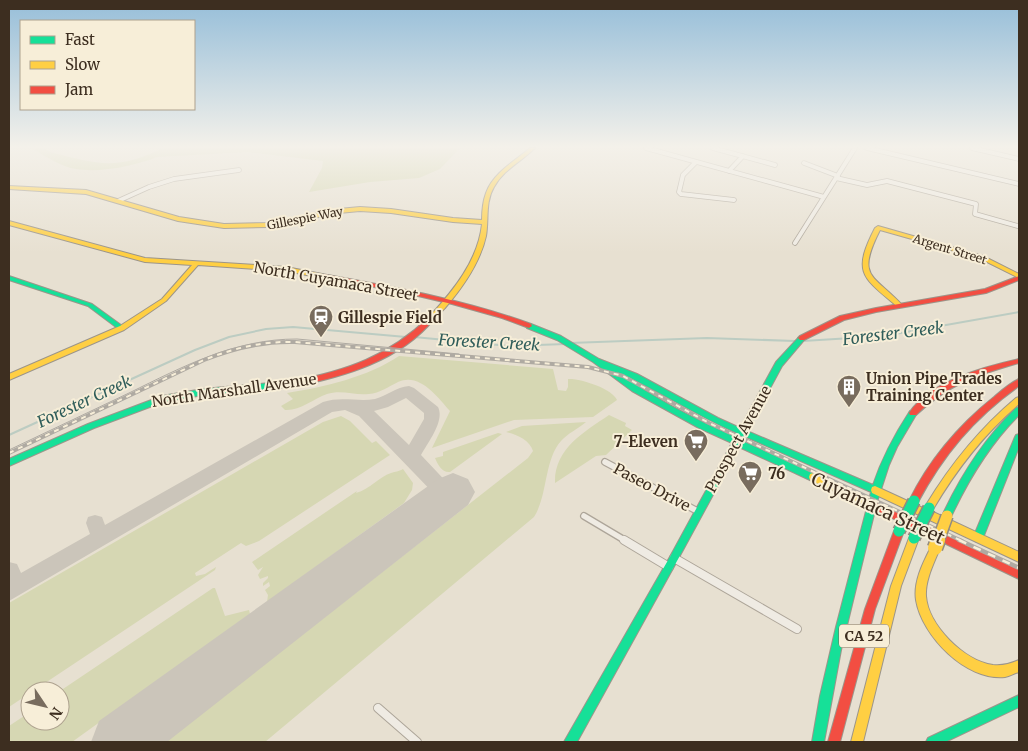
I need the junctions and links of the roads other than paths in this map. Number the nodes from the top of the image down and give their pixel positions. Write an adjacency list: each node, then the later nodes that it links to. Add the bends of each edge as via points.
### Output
1 (162, 183): 13 (street)
2 (495, 183): 15 (main road, North Marshall Avenue, via 484,206)
3 (681, 183): 11 (street, via 679,192)
4 (773, 183): 10 (street)
5 (833, 183): 10 (street)
6 (859, 183): 7 (street)
7 (876, 183)
8 (895, 183): 17 (street, via 976,204 975,214)
9 (9, 188): 13 (main road, Gillespie Way, via 80,192)
10 (824, 197): 18 (street)
11 (708, 198): 12 (street); 14 (street)
12 (734, 200)
13 (118, 201): 15 (main road, Gillespie Way, via 188,222 243,227 279,224 359,209 455,222)
14 (711, 204)
15 (484, 222): 22 (main road, North Marshall Avenue, via 479,247)
16 (9, 223): 19 (main road, North Cuyamaca Street, via 145,260)
17 (1018, 226)
18 (795, 243)
19 (196, 264): 22 (main road, North Cuyamaca Street, via 286,269); 24 (main road, via 164,300)
20 (1019, 277): 23 (main road, Prospect Avenue, via 986,292); 23 (main road, Argent Street, via 981,257 878,228 863,257 863,266 871,281)
21 (9, 278): 24 (main road, via 90,305)
22 (448, 300): 25 (main road, North Cuyamaca Street, via 502,315 559,338); 35 (main road, North Marshall Avenue, via 421,330 398,346 355,367 269,387 210,391 149,402)
23 (900, 306): 31 (main road, Prospect Avenue, via 842,318 804,337 779,364)
24 (122, 328): 27 (main road)
25 (596, 360): 31 (main road, North Cuyamaca Street, via 612,365); 33 (main road, North Cuyamaca Street, via 644,394)
26 (1019, 361): 36 (main road, via 957,380 929,397 904,424)
27 (9, 377)
28 (1019, 382): 51 (main road, CA 52, bridge, via 961,429 914,501 888,556)
29 (1019, 400): 52 (main road, CA 52, bridge, via 982,431 964,452 944,480 914,538 896,586)
30 (1019, 410): 45 (main road, bridge, via 978,458 947,516 920,599 924,613 939,636 963,658 992,671 1004,672)
31 (742, 432): 33 (main road, Prospect Avenue); 36 (main road, Cuyamaca Street)
32 (1019, 437): 40 (main road)
33 (737, 442): 37 (main road, Cuyamaca Street); 38 (main road, Prospect Avenue)
34 (605, 462): 38 (street, Paseo Drive)
35 (9, 463)
36 (875, 490): 37 (main road); 40 (main road, Cuyamaca Street)
37 (872, 504): 43 (main road, Cuyamaca Street); 50 (main road, via 838,633)
38 (699, 512): 42 (main road, Prospect Avenue)
39 (584, 516): 42 (street)
40 (978, 538): 41 (main road, Cuyamaca Street)
41 (1019, 558)
42 (672, 562): 44 (street); 49 (main road, Prospect Avenue)
43 (1019, 574)
44 (797, 629)
45 (1019, 666)
46 (1019, 702): 53 (main road)
47 (378, 708): 48 (street)
48 (417, 742)
49 (570, 742)
50 (818, 742)
51 (834, 742)
52 (856, 742)
53 (932, 742)

